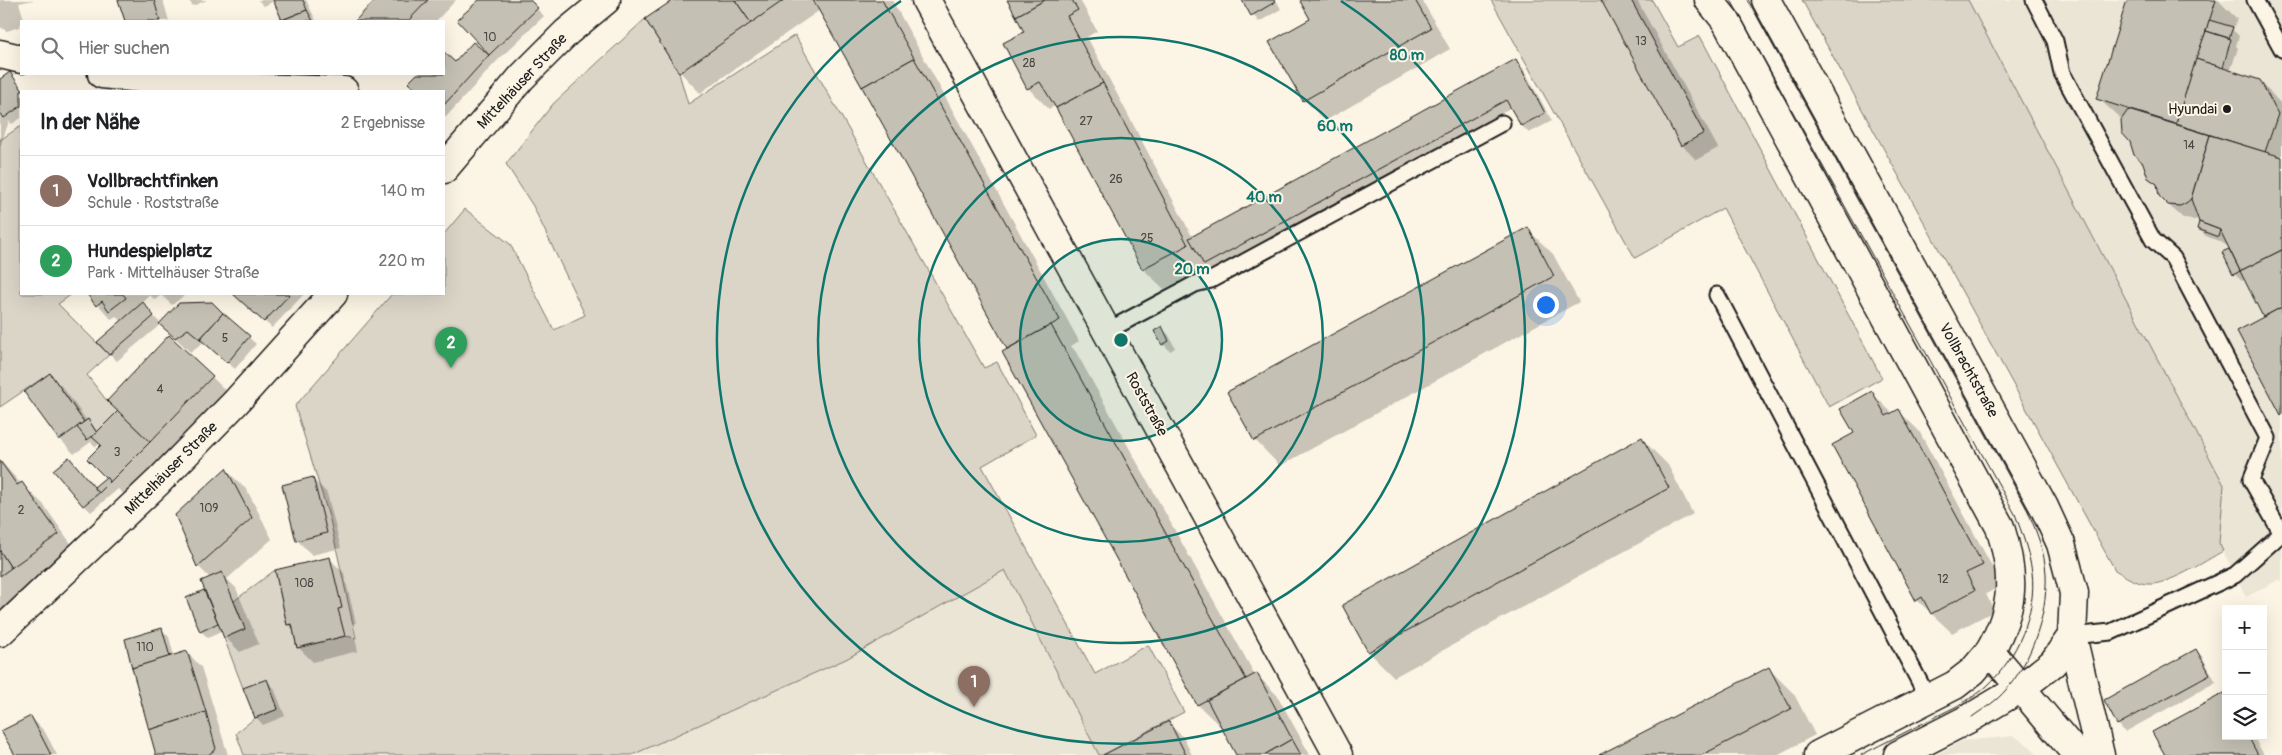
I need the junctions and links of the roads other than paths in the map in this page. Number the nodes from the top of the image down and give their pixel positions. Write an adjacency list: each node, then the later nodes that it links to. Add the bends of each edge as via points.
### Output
1 (606, 0): 14 (street, Mittelhäuser Straße, via 567,32)
2 (926, 0): 17 (street, Roststraße)
3 (1709, 0): 22 (street, via 1726,21 2000,528 2009,557 2011,583 2000,633)
4 (1766, 0): 21 (street, Vollbrachtstraße, via 2044,507 2061,544 2074,593)
5 (2034, 0): 18 (lane, via 2055,41 2062,73 2152,240 2173,258)
6 (2255, 0): 7 (lane)
7 (2282, 49)
8 (0, 54): 9 (street)
9 (20, 59)
10 (110, 75): 11 (street)
11 (228, 89): 12 (street)
12 (286, 90)
13 (1502, 123): 17 (lane, via 1211,280 1194,284)
14 (448, 155)
15 (332, 295): 20 (street, Mittelhäuser Straße, via 235,404)
16 (1717, 295): 24 (lane)
17 (1107, 331): 25 (street, Roststraße)
18 (2275, 440): 19 (lane, via 2251,480)
19 (2281, 534): 21 (lane, via 2235,575 2111,632)
20 (0, 632)
21 (2072, 636): 23 (street, via 2053,663); 29 (street, Vollbrachtstraße)
22 (1990, 651): 23 (street); 24 (street, via 1967,676)
23 (2017, 684): 27 (street, via 1972,717); 28 (street)
24 (1928, 698): 26 (street)
25 (1338, 755)
26 (1818, 755)
27 (1898, 755)
28 (2077, 755)
29 (2100, 755)

